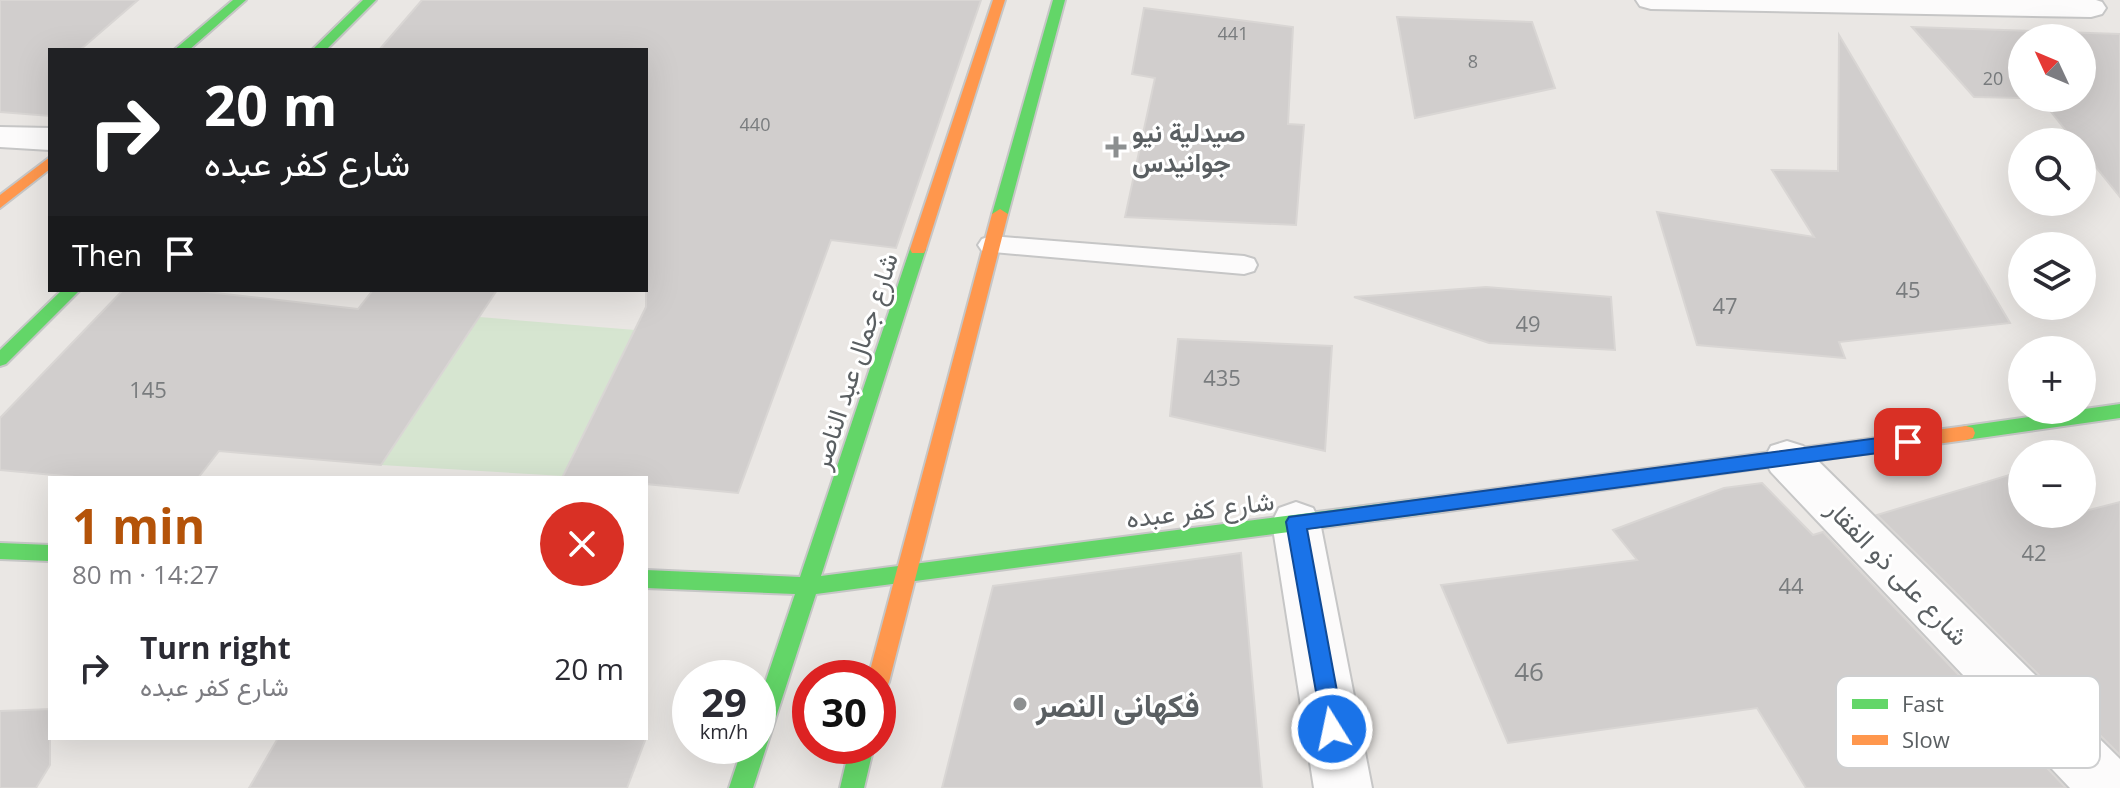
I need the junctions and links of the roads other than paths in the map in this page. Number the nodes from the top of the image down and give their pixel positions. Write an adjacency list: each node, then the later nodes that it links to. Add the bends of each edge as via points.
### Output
1 (240, 0): 7 (main road)
2 (370, 0): 8 (main road)
3 (999, 0): 24 (main road, شارع جمال عبد الناصر)
4 (1059, 0): 13 (main road)
5 (1651, 0): 6 (street)
6 (2091, 8)
7 (183, 48)
8 (321, 48)
9 (0, 137): 10 (street)
10 (48, 139)
11 (48, 163): 12 (main road)
12 (0, 203)
13 (991, 245): 14 (lane); 22 (main road)
14 (1244, 265)
15 (70, 292): 16 (main road)
16 (0, 360)
17 (2120, 411): 18 (main road, شارع كفر عبده)
18 (1787, 459): 19 (main road, شارع كفر عبده); 26 (street, شارع على ذو الفقار)
19 (1296, 522): 22 (main road, شارع كفر عبده); 33 (street)
20 (0, 551): 21 (main road)
21 (48, 553)
22 (905, 574): 24 (main road, شارع كفر عبده); 25 (main road)
23 (648, 579): 24 (main road, شارع كفر عبده)
24 (809, 586): 27 (main road, شارع جمال عبد الناصر)
25 (884, 660)
26 (1999, 676)
27 (776, 684)
28 (749, 764): 31 (main road)
29 (858, 764): 32 (main road)
30 (2089, 768): 34 (street, شارع على ذو الفقار)
31 (741, 788)
32 (852, 788)
33 (1343, 788)
34 (2109, 788)

